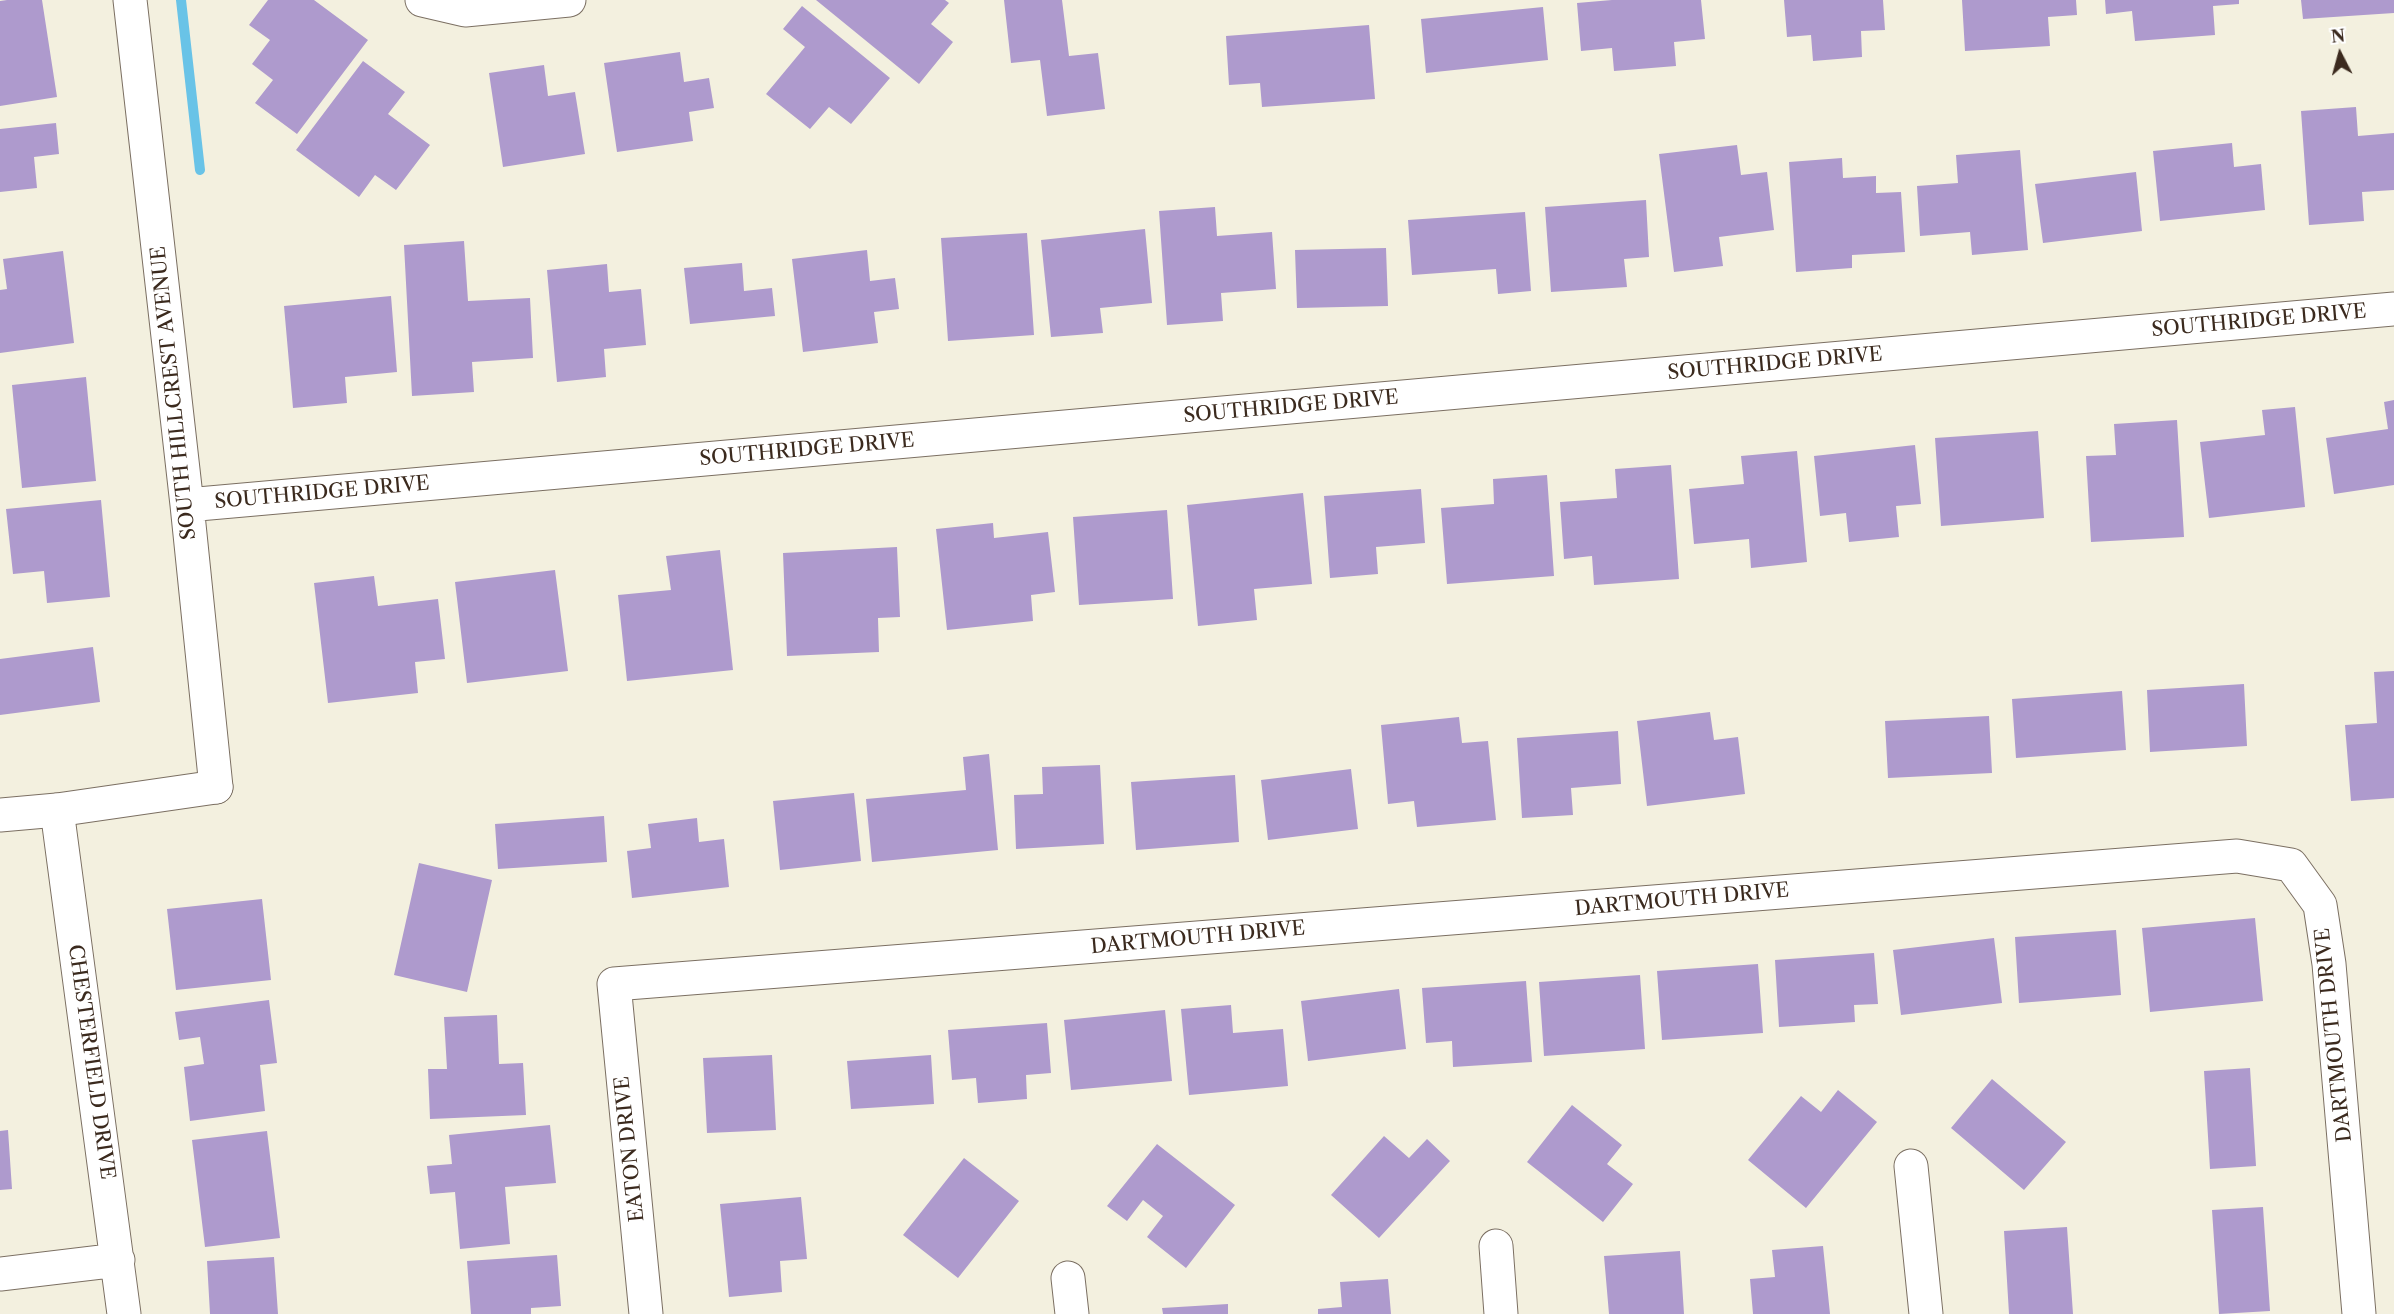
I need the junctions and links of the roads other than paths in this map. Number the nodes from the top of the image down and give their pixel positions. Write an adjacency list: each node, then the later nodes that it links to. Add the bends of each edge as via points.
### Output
1 (130, 0): 5 (street, SOUTH HILLCREST AVENUE)
2 (422, 0): 3 (street, via 465,10)
3 (569, 0)
4 (2394, 309): 5 (street, SOUTHRIDGE DRIVE)
5 (187, 505): 6 (street, SOUTH HILLCREST AVENUE, via 216,787)
6 (57, 810): 7 (street); 11 (street, CHESTERFIELD DRIVE)
7 (0, 816)
8 (614, 984): 15 (street, EATON DRIVE); 19 (street, DARTMOUTH DRIVE, via 2237,856 2291,865 2320,905 2328,954)
9 (1911, 1166): 18 (street)
10 (1496, 1246): 17 (street)
11 (118, 1260): 12 (street); 14 (street, CHESTERFIELD DRIVE)
12 (0, 1274)
13 (1068, 1278): 16 (street)
14 (124, 1314)
15 (646, 1314)
16 (1072, 1314)
17 (1501, 1314)
18 (1926, 1314)
19 (2359, 1314)

